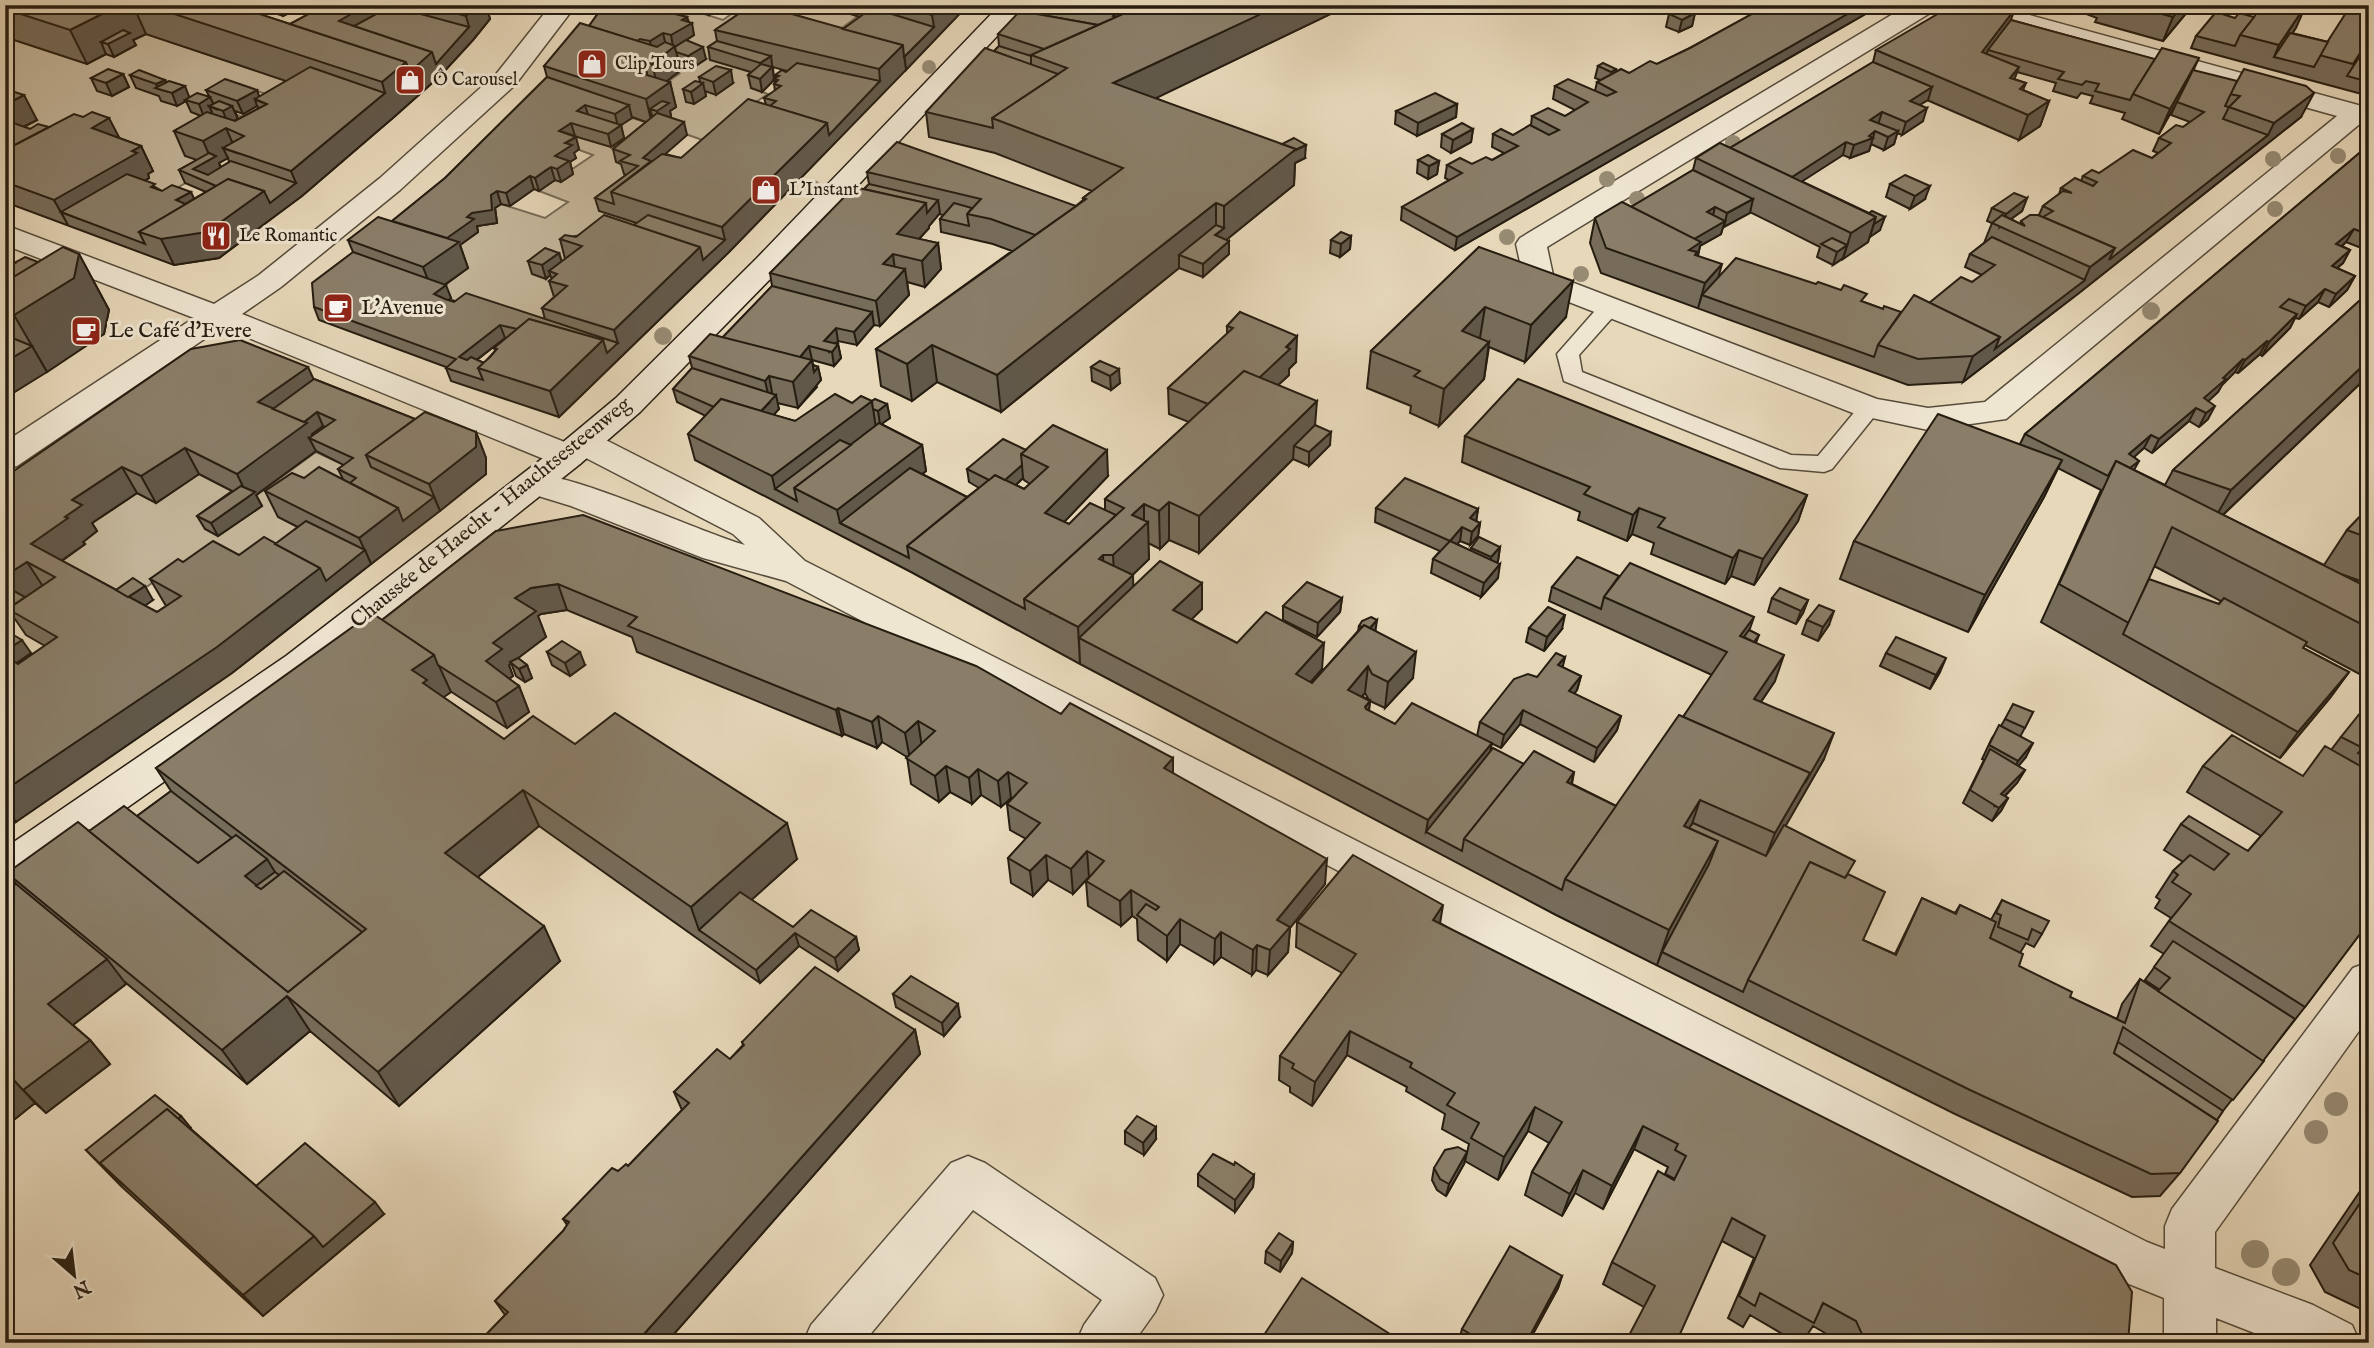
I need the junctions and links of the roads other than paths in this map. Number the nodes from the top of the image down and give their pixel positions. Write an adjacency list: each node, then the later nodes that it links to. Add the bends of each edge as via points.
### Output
1 (564, 5): 8 (street, via 506,79 436,143 270,281)
2 (1014, 5): 10 (street, Chaussée de Haecht - Haachtsesteenweg, via 768,264 628,405)
3 (1926, 5): 7 (street, via 1531,244 1539,280)
4 (1964, 5): 5 (street)
5 (2363, 114): 9 (street, via 1994,412 1928,419)
6 (5, 234): 8 (street)
7 (1609, 309): 9 (street); 9 (lane, via 1568,355 1572,376 1788,463 1824,464)
8 (217, 315): 10 (street); 11 (street)
9 (1870, 408)
10 (576, 450): 12 (street, Chaussée de Haecht - Haachtsesteenweg); 13 (street, via 746,526)
11 (5, 458)
12 (534, 483): 13 (street, via 716,549); 14 (street, Chaussée de Haecht - Haachtsesteenweg, via 300,666)
13 (799, 572): 16 (street, via 2132,1261)
14 (5, 871)
15 (2369, 981): 16 (street, via 2190,1226)
16 (2191, 1283): 19 (street); 20 (street)
17 (829, 1343): 18 (street, via 968,1179 1137,1295)
18 (1102, 1343)
19 (2190, 1343)
20 (2334, 1343)

